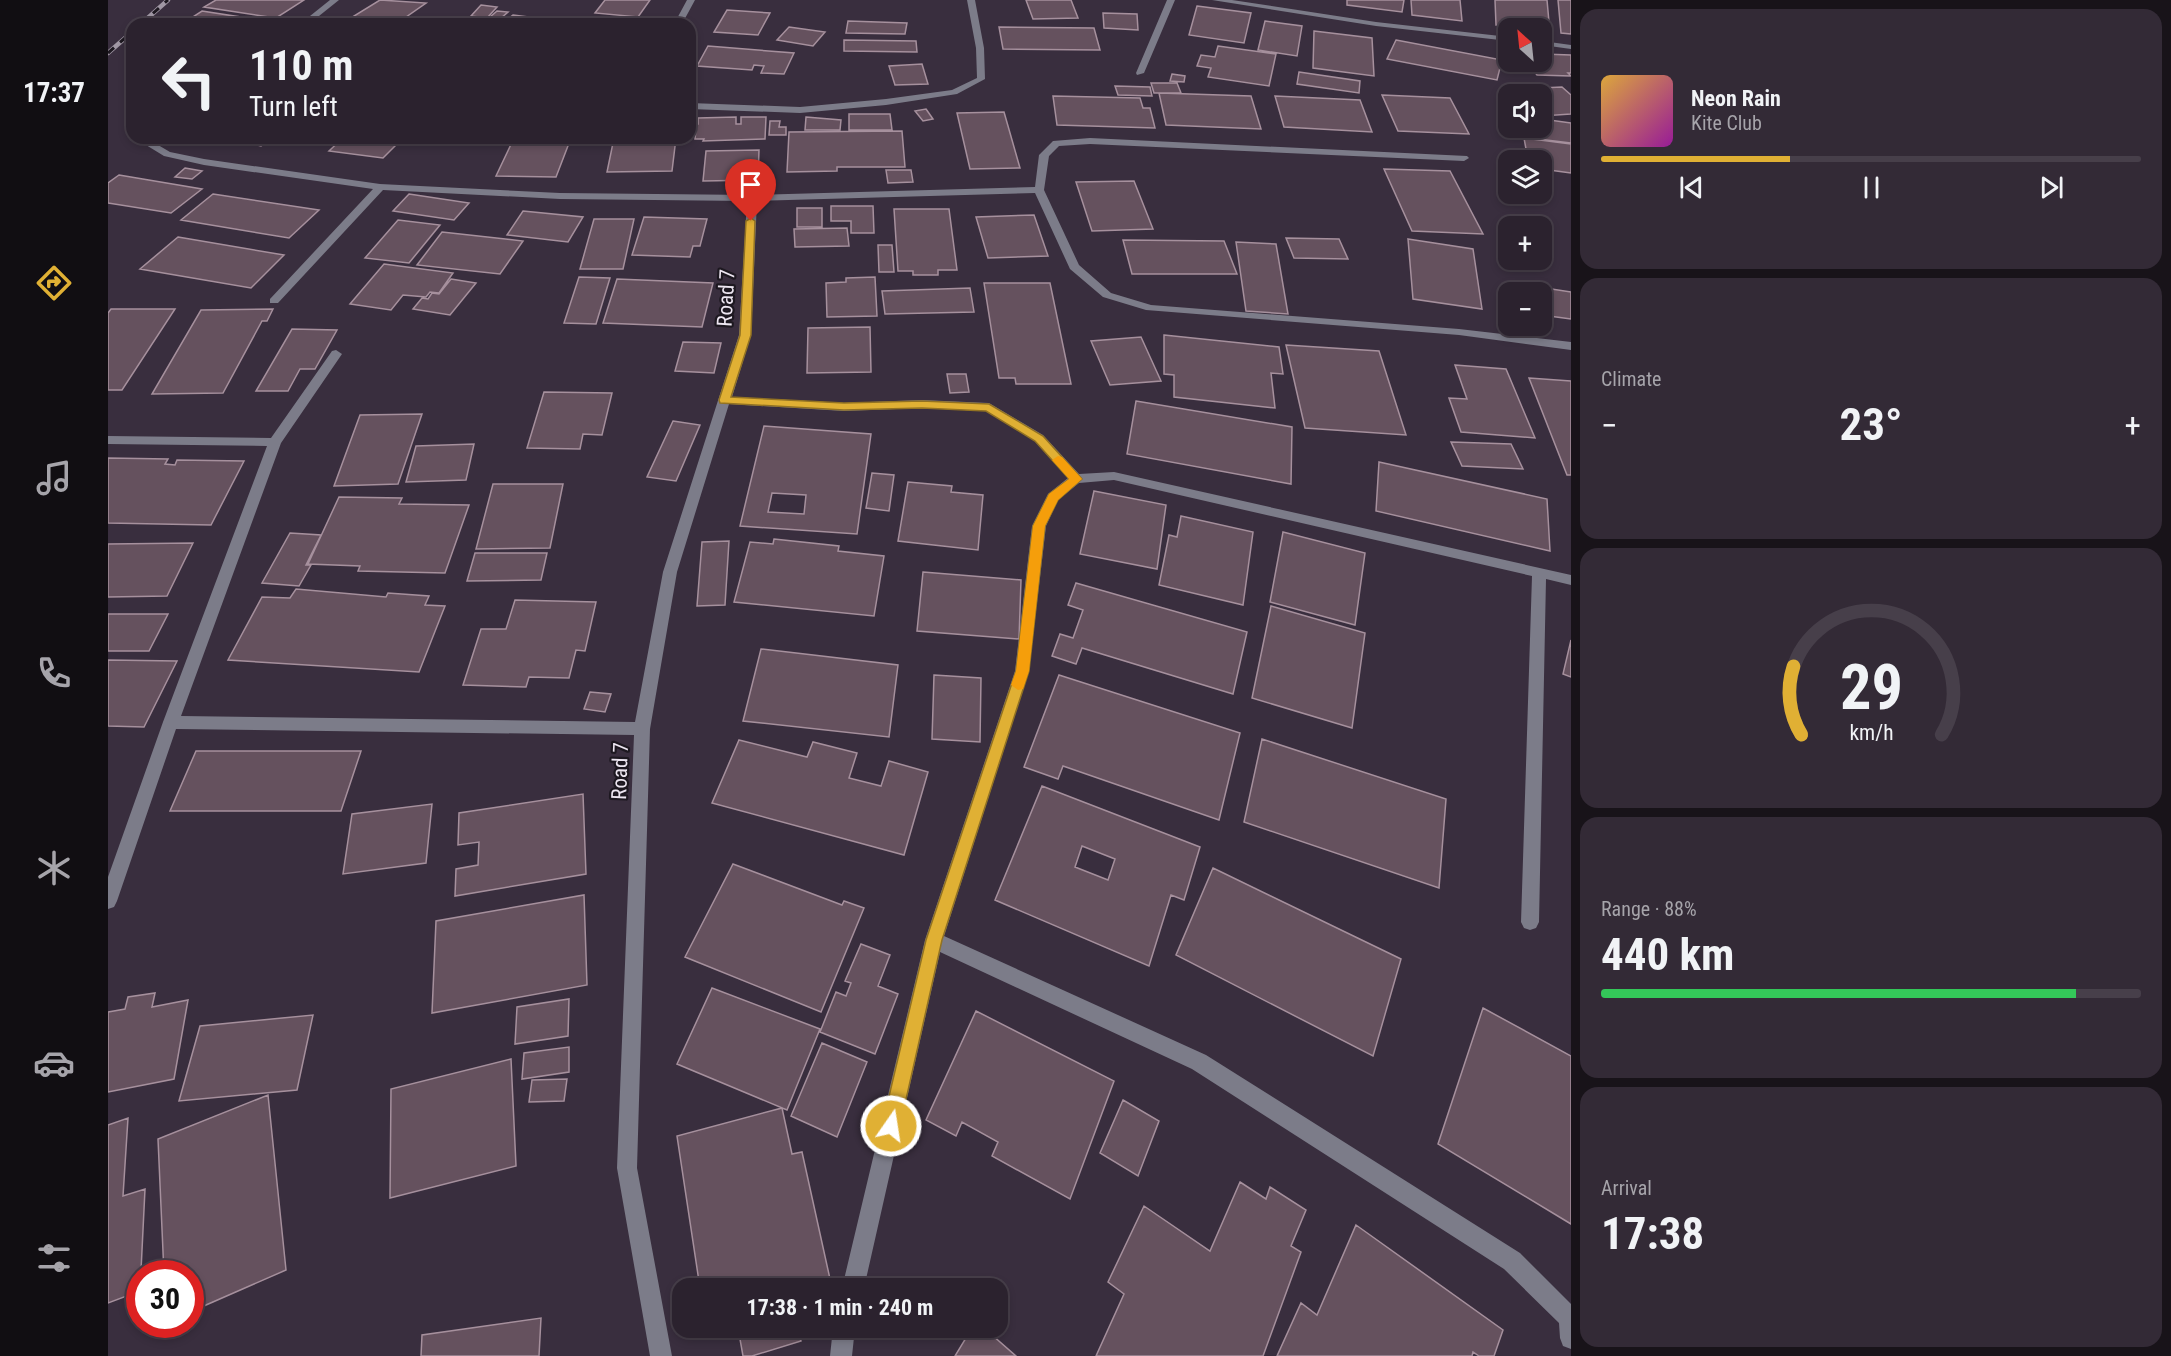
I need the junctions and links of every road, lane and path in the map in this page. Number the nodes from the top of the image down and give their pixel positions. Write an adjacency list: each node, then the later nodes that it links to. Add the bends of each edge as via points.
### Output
1 (335, 0): 6 (street)
2 (691, 0): 7 (street)
3 (971, 0): 12 (street, via 981,79 954,92 801,110)
4 (1171, 0): 11 (street)
5 (1216, 0): 8 (street)
6 (312, 18)
7 (681, 18)
8 (1498, 38)
9 (1552, 44): 10 (street)
10 (1571, 47)
11 (1140, 73)
12 (696, 106)
13 (151, 144): 15 (street, via 166,154 204,162)
14 (1464, 158): 16 (street, via 1090,141 1056,143 1044,154)
15 (380, 187): 17 (street, via 560,196); 18 (street)
16 (1039, 190): 17 (street); 19 (street, via 1074,267 1107,295 1150,308 1459,332)
17 (752, 198): 21 (street, Road 7, via 745,335)
18 (274, 301)
19 (1571, 346)
20 (336, 354): 23 (street)
21 (724, 400): 24 (street, via 844,407 989,407 1039,438); 28 (street, Road 7, via 670,572)
22 (108, 440): 23 (street)
23 (275, 442): 27 (street)
24 (1076, 479): 25 (street, via 1114,476); 31 (street, via 1053,497 1039,526 1022,671)
25 (1539, 572): 26 (street); 30 (street)
26 (1571, 580)
27 (171, 722): 28 (street); 29 (street)
28 (642, 729): 35 (street, Road 7, via 627,1168)
29 (108, 902)
30 (1530, 922)
31 (934, 940): 32 (street); 34 (street, via 1199,1062 1512,1261 1570,1318)
32 (856, 1278)
33 (842, 1338): 36 (street)
34 (1571, 1338)
35 (661, 1356)
36 (841, 1356)

